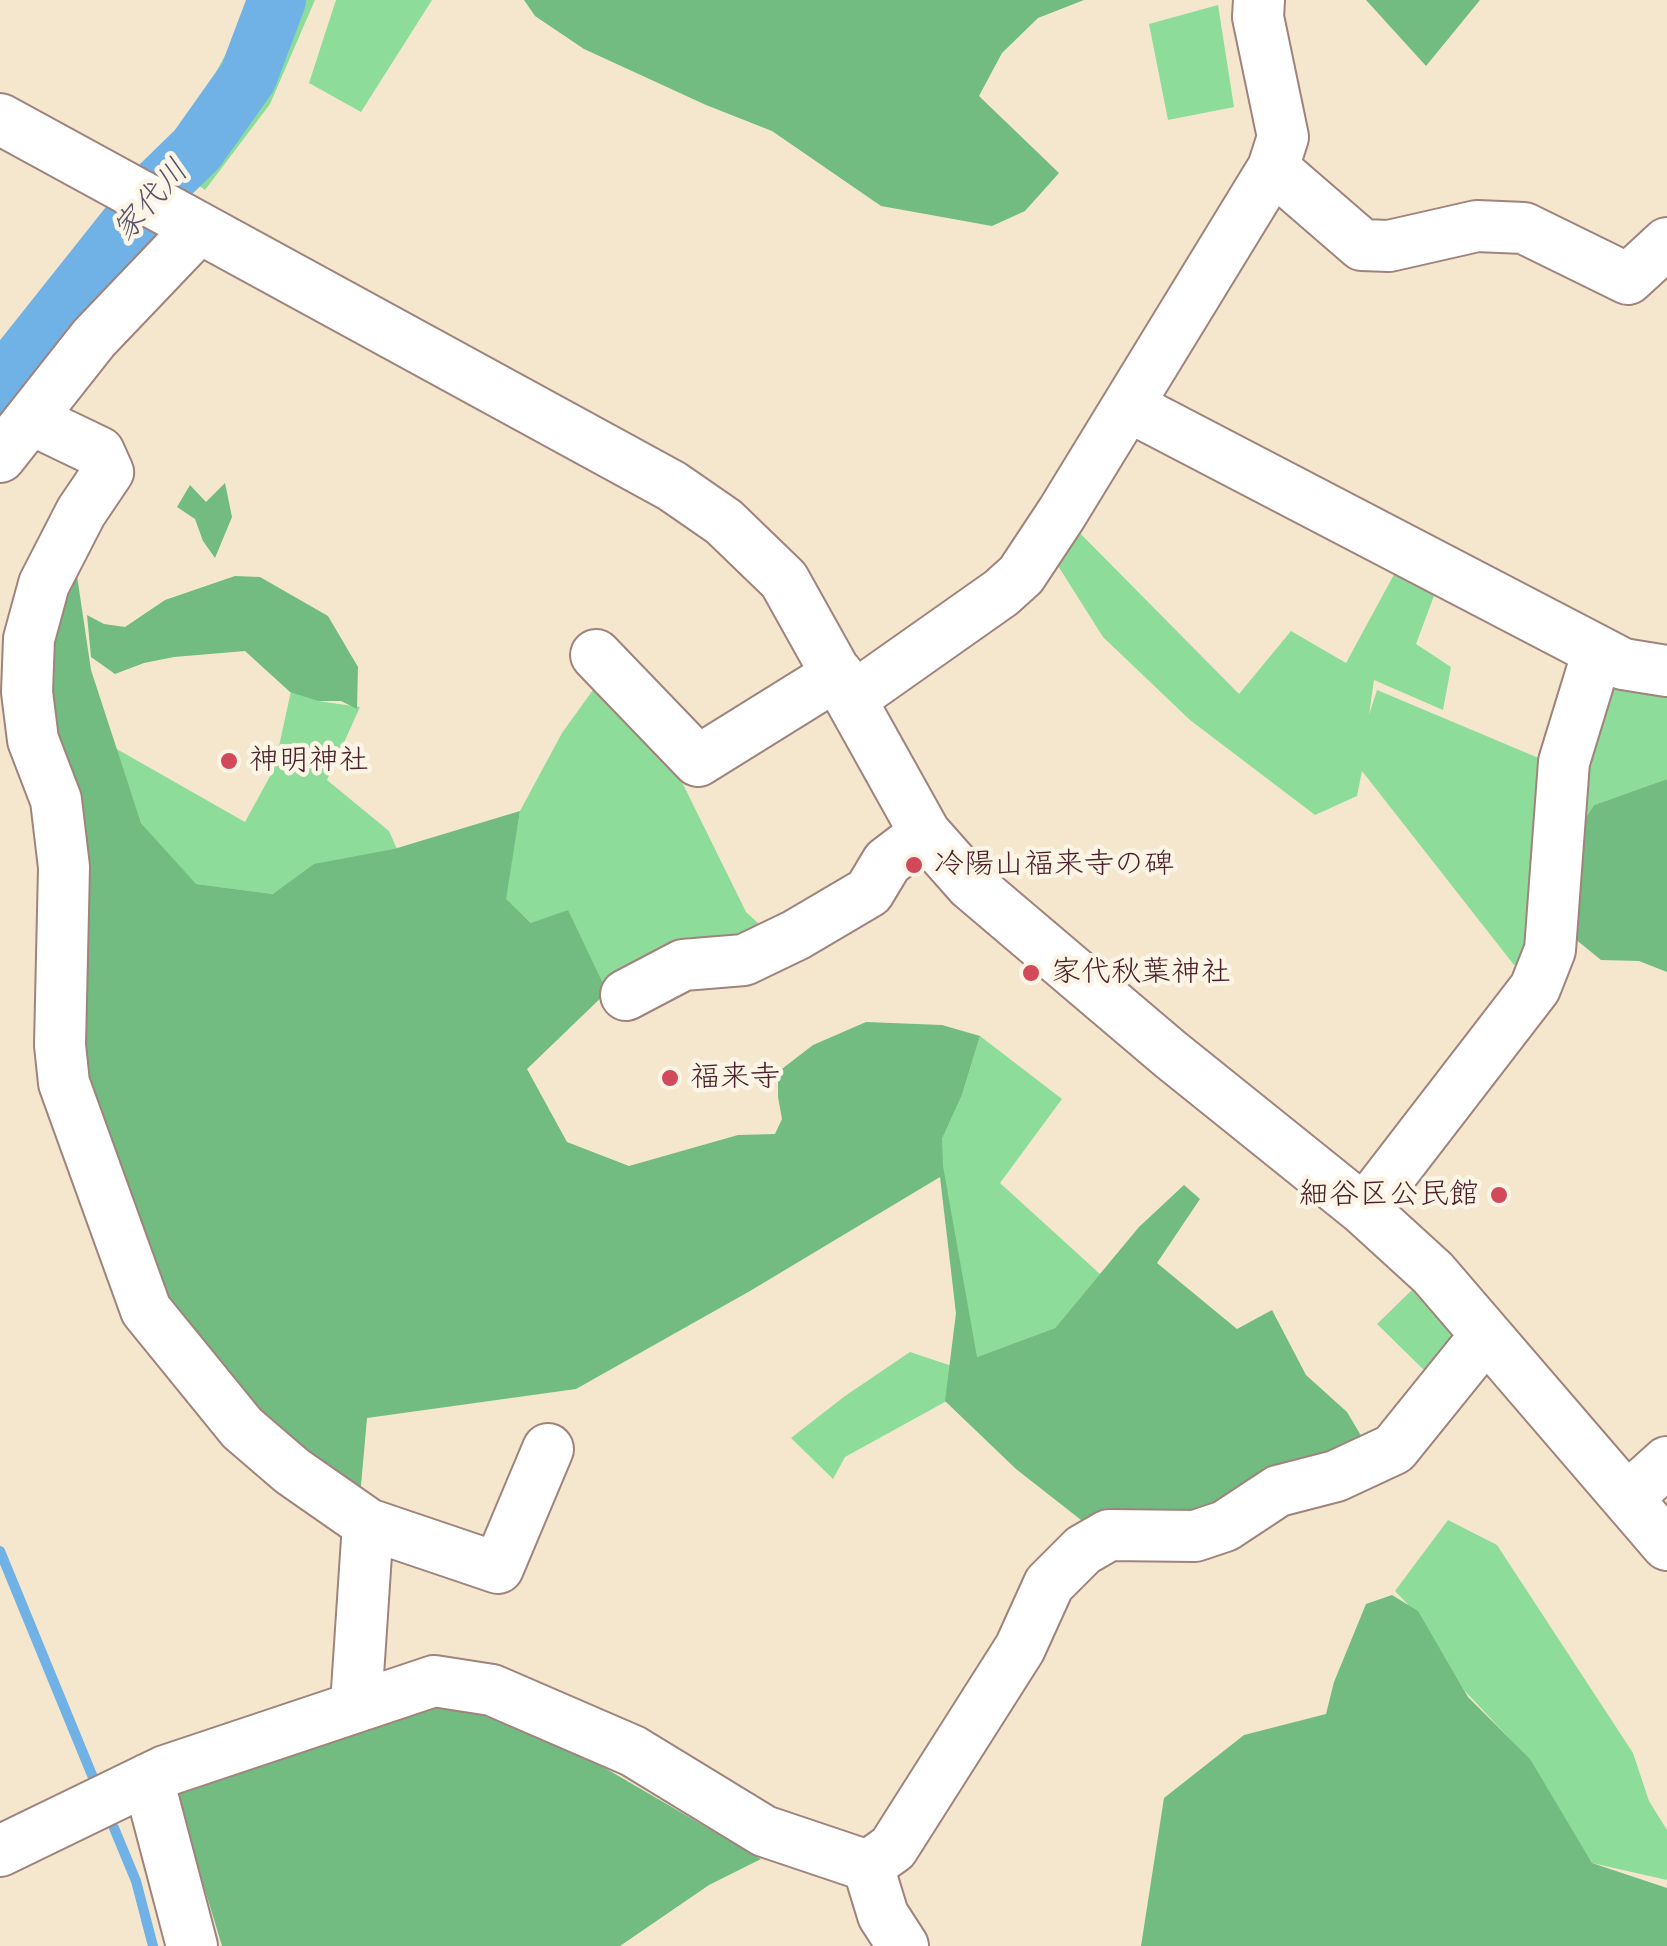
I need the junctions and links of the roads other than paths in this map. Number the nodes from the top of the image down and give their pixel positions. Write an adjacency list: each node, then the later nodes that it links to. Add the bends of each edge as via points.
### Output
1 (1259, 0): 3 (street, via 1283,137)
2 (3, 127): 4 (street)
3 (1273, 168): 5 (street, via 1362,245 1389,246 1477,226 1524,228 1628,279); 6 (street)
4 (191, 225): 7 (street); 12 (street, via 672,486 724,522 784,580)
5 (1667, 244)
6 (1128, 406): 9 (street); 12 (street, via 1021,574 1001,593)
7 (34, 413): 8 (street); 20 (street, via 49,428 99,452 108,472 44,584 29,639 33,740 56,800 64,867 64,1083 146,1310 242,1428)
8 (0, 457)
9 (1598, 651): 11 (street, via 1623,664); 15 (street, via 1564,762 1550,950 1535,988)
10 (596, 655): 12 (street, via 698,761)
11 (1667, 671)
12 (845, 686): 13 (street)
13 (925, 833): 14 (street, via 887,862 869,892 796,935 744,960 684,966); 15 (street, via 1014,922)
14 (626, 994)
15 (1364, 1210): 16 (street, via 1434,1273)
16 (1486, 1335): 19 (street); 25 (street, via 1394,1450 1278,1492 1225,1526 1195,1536 1110,1535 1083,1550 1049,1584 1020,1648 893,1848)
17 (548, 1449): 20 (street, via 498,1568)
18 (1667, 1462): 19 (street)
19 (1627, 1498): 21 (street)
20 (368, 1524): 22 (street)
21 (1667, 1545)
22 (356, 1705): 23 (street); 25 (street, via 434,1681 492,1690 633,1751 764,1831)
23 (148, 1779): 24 (street); 26 (street)
24 (0, 1851)
25 (868, 1866): 27 (street, via 883,1915)
26 (192, 1946)
27 (904, 1946)

